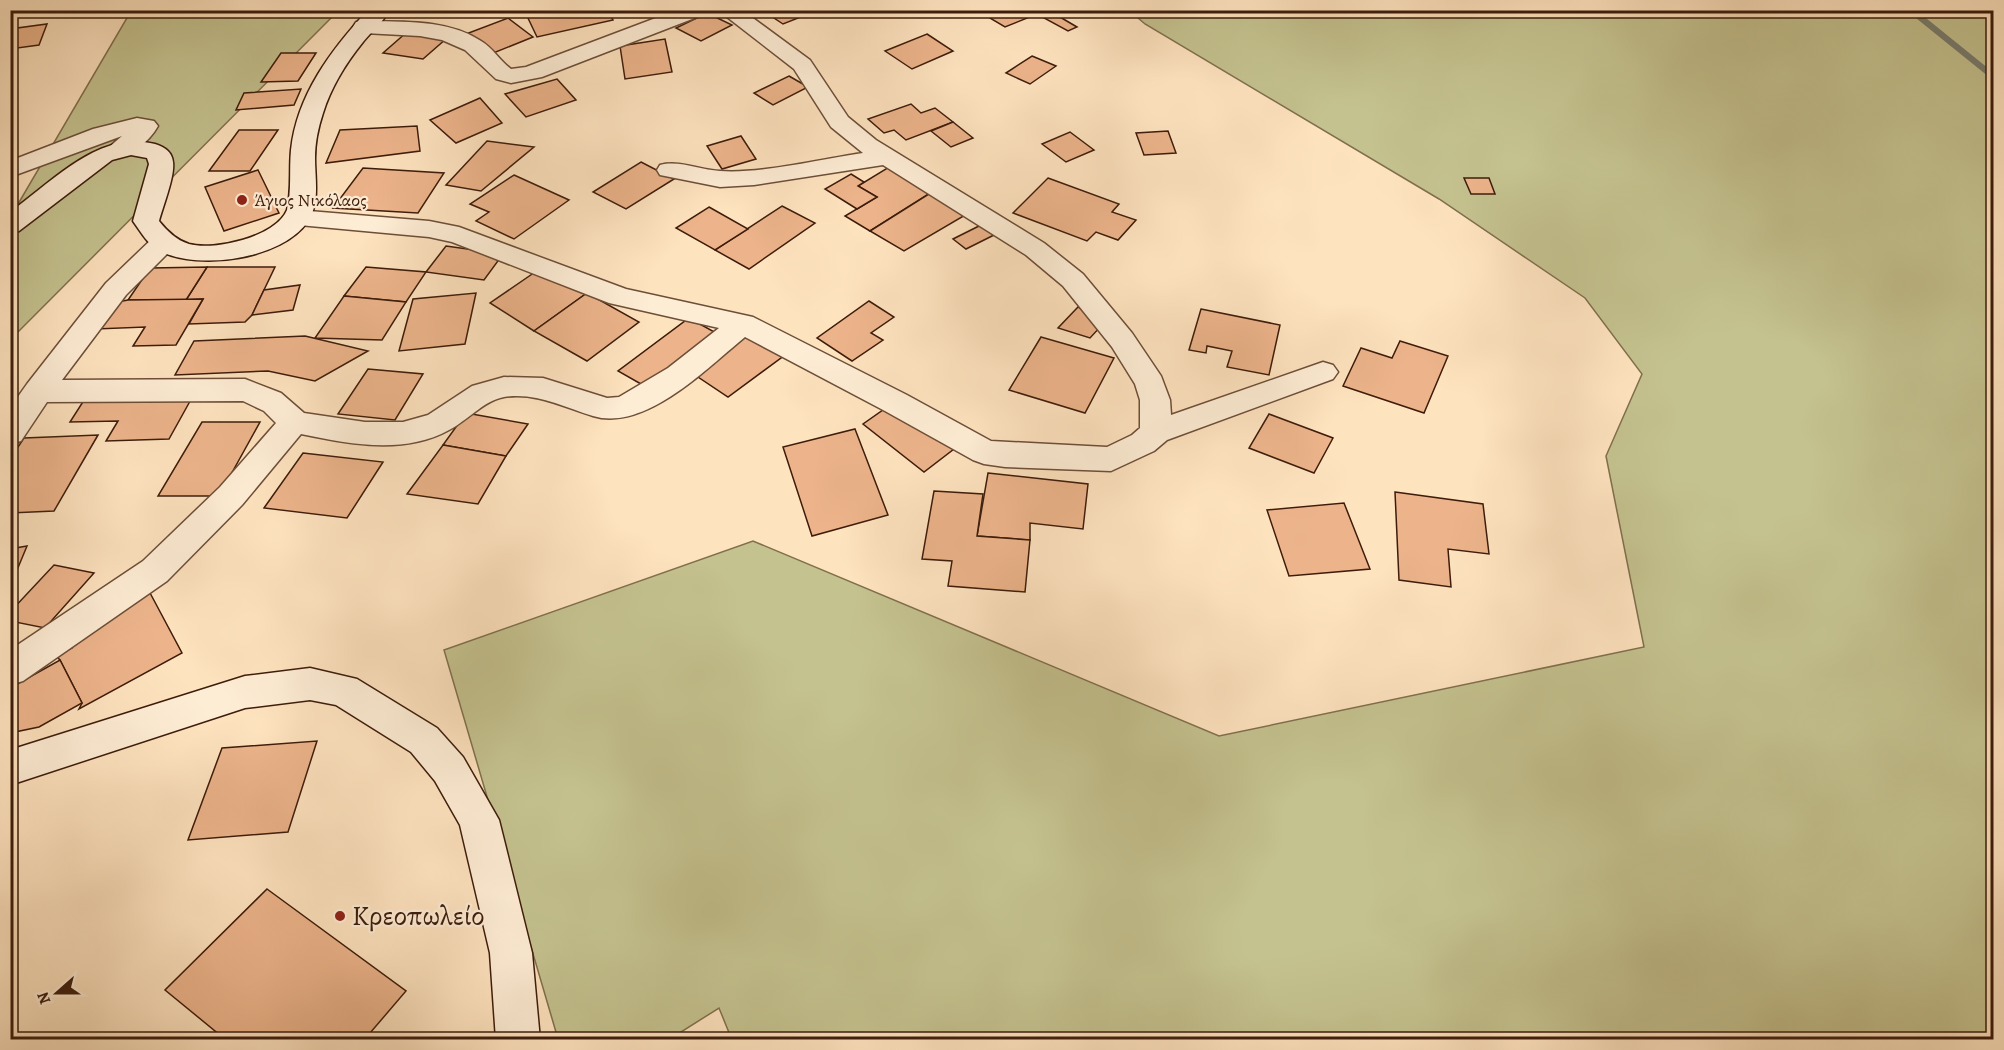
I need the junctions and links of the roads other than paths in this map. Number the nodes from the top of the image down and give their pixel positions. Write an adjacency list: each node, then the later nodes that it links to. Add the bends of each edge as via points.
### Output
1 (698, 10): 3 (street, via 513,77 502,74 482,52 458,38)
2 (728, 10): 5 (street, via 802,65 839,122)
3 (372, 19): 8 (street, via 339,57 306,125)
4 (120, 148): 6 (street, via 146,126 117,129); 9 (street, via 103,155); 10 (street, via 150,149 158,154 161,164 146,221)
5 (887, 158): 7 (street, via 720,179); 15 (street, via 1035,249 1073,280 1122,340 1150,383)
6 (10, 170)
7 (669, 170)
8 (297, 218): 10 (street, via 268,240 215,255 187,252); 11 (street, via 429,229 459,236 619,297)
9 (10, 225)
10 (164, 242): 13 (street, via 116,289)
11 (743, 324): 14 (street, via 644,399 622,409 609,409 556,390 523,386 475,396 447,419 411,433 365,434); 15 (street, via 984,452 1111,459)
12 (1323, 372): 15 (street)
13 (38, 391): 14 (street, via 245,390 260,395); 16 (street)
14 (295, 421): 17 (street, via 231,496 155,571)
15 (1156, 432)
16 (10, 433)
17 (10, 670)
18 (10, 768): 19 (street, via 244,692 310,684 344,690 424,740 449,769 479,820 512,953)
19 (518, 1040)

